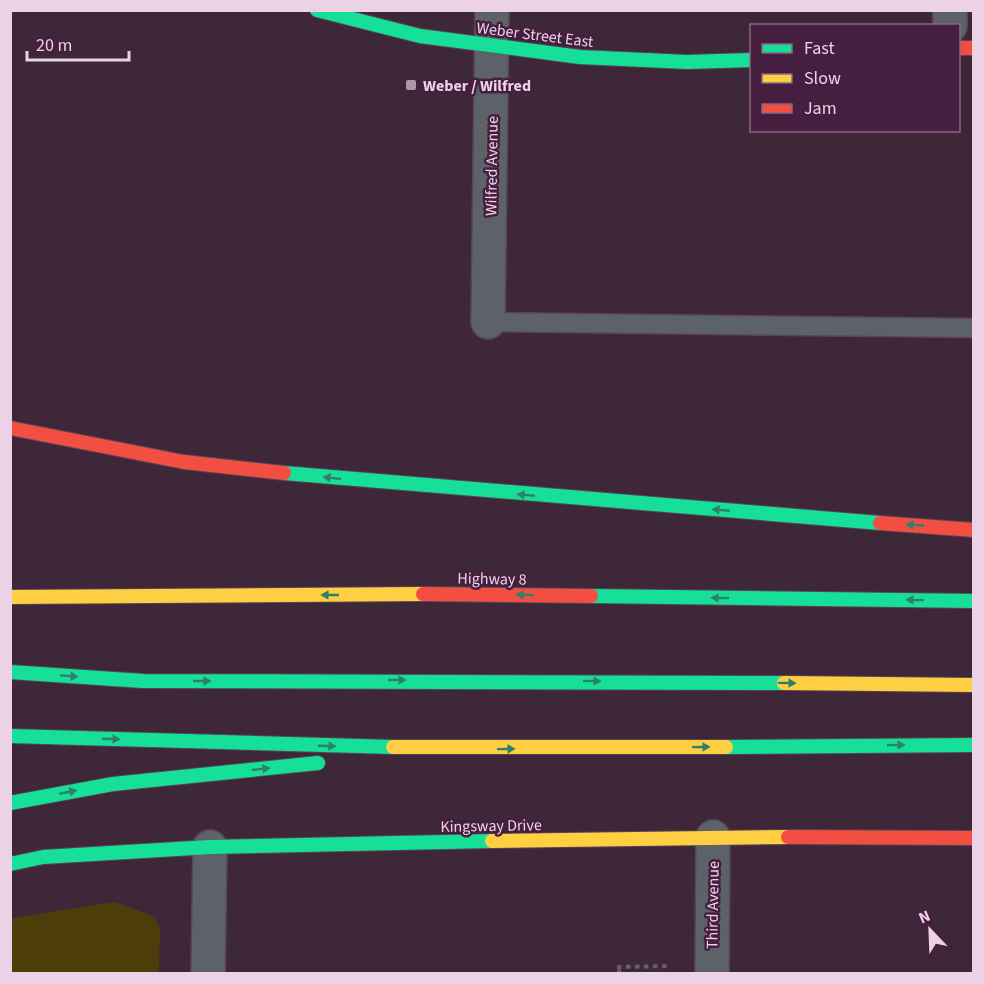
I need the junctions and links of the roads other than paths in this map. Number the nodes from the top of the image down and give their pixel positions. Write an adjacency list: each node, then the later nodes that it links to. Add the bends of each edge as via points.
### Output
1 (317, 10): 3 (main road, Weber Street East, via 420,36)
2 (492, 10): 3 (street, Wilfred Avenue)
3 (491, 45): 4 (main road, Weber Street East, via 580,57 687,62); 5 (street, Wilfred Avenue)
4 (750, 60)
5 (488, 322): 6 (lane)
6 (974, 328)
7 (10, 428): 8 (main road, one-way to 7, via 371,482 184,462)
8 (974, 530)
9 (10, 597): 10 (main road, Highway 8, one-way to 9, via 414,594)
10 (974, 601)
11 (10, 672): 12 (main road, one-way to 12, via 143,681)
12 (974, 685)
13 (10, 736): 15 (main road, one-way to 15)
14 (974, 745): 15 (main road, one-way to 14)
15 (447, 750): 16 (main road, one-way to 15, via 113,784)
16 (10, 803)
17 (713, 837): 18 (main road, Kingsway Drive); 19 (main road, Kingsway Drive); 22 (street, Third Avenue)
18 (974, 838)
19 (210, 847): 20 (main road, Kingsway Drive, via 42,856); 21 (street)
20 (10, 864)
21 (208, 974)
22 (712, 974)

